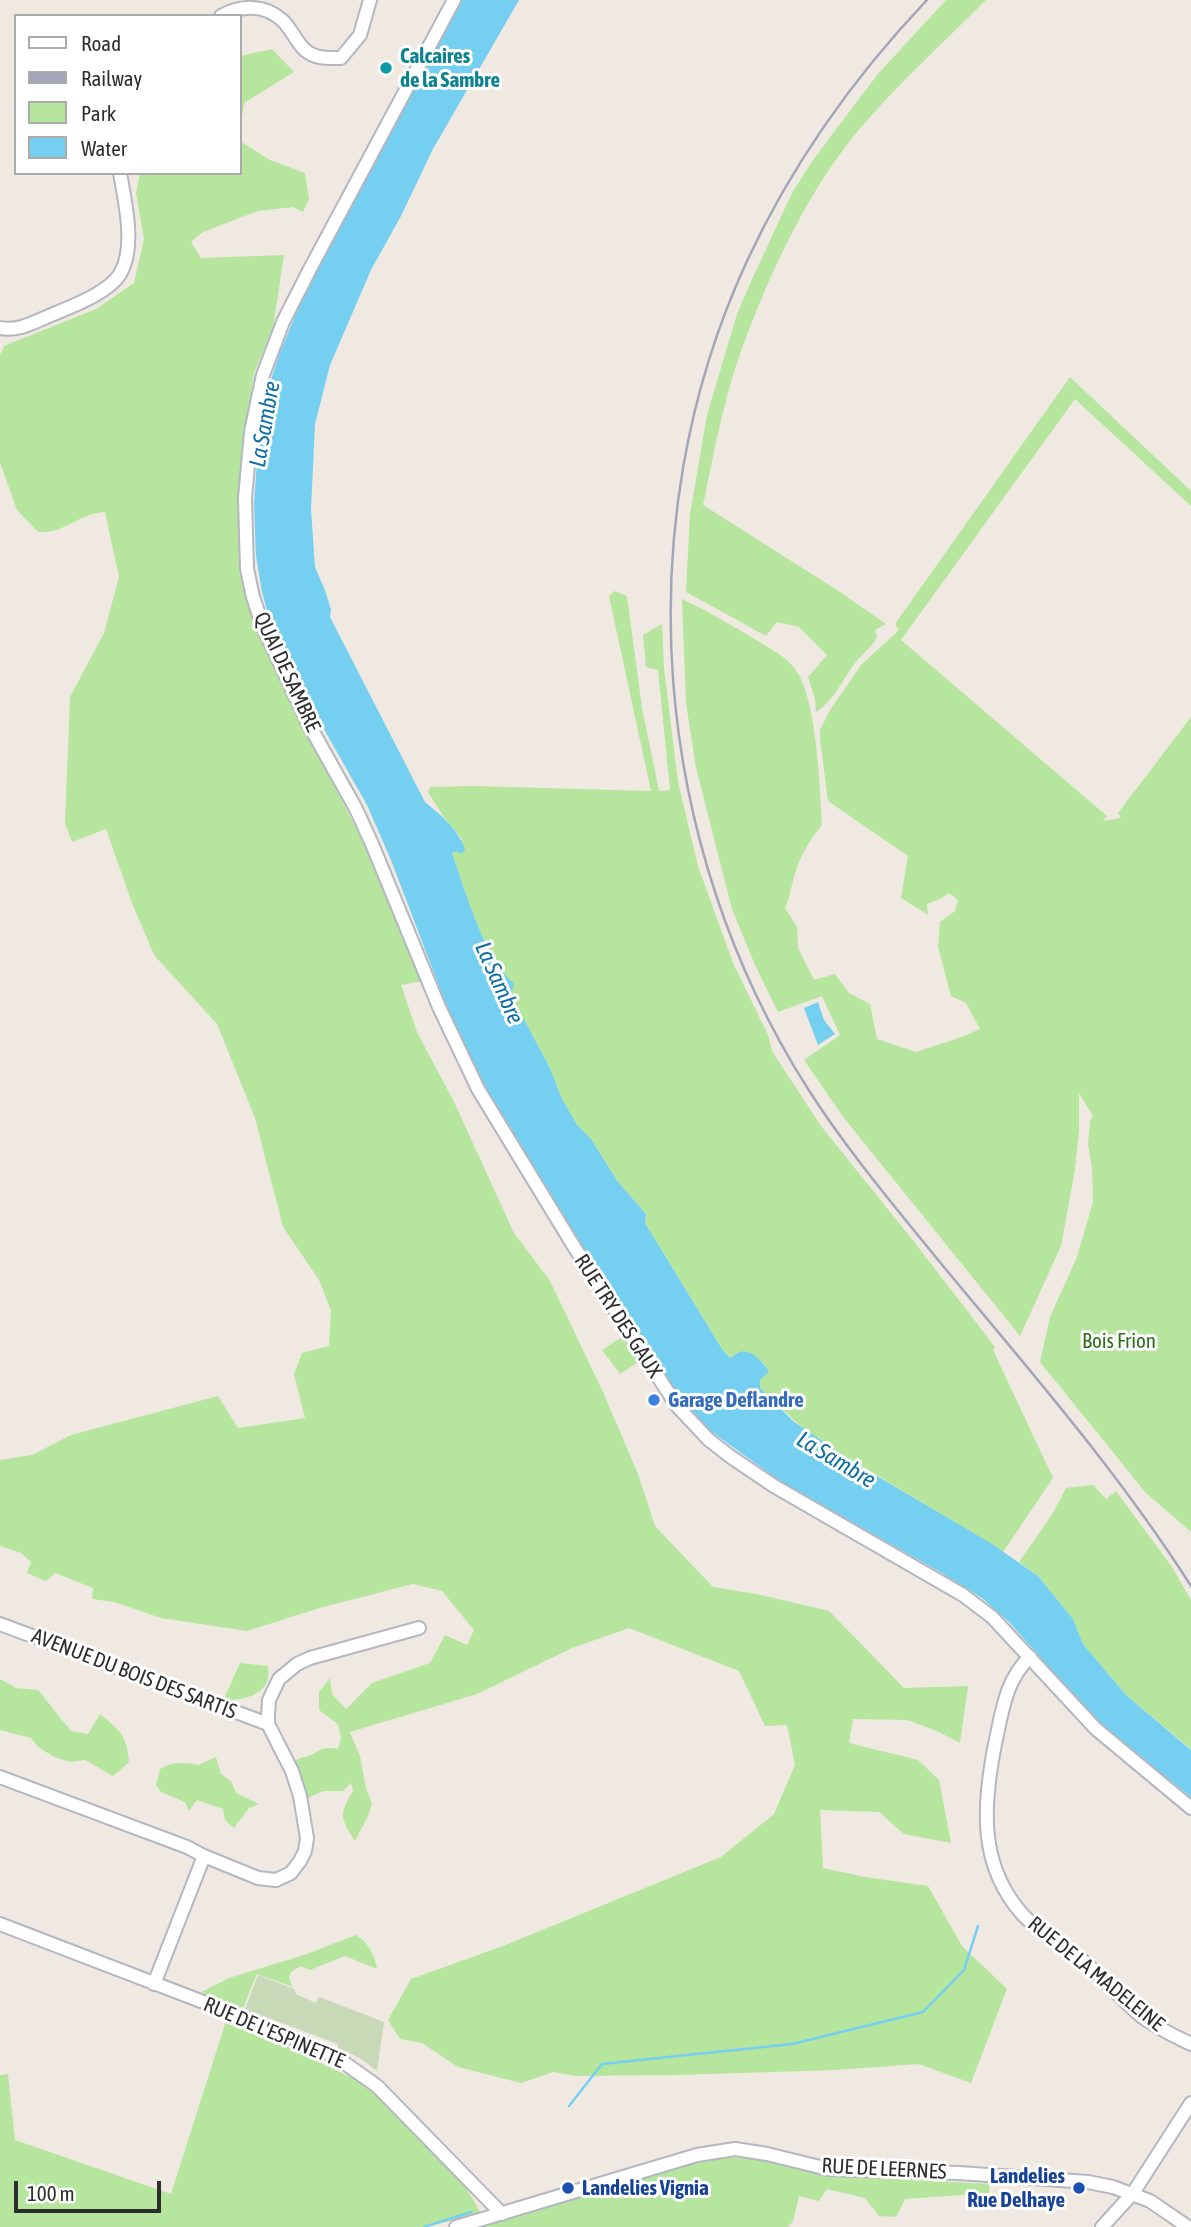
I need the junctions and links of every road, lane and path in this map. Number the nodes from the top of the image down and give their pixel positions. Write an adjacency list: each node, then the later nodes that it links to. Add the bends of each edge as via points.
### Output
1 (370, 0): 3 (street, via 360,35 341,58 323,59 306,51 282,20 265,9 250,7)
2 (454, 0): 6 (street, QUAI DE SAMBRE, via 283,322 257,401 245,498 247,569 263,627 367,832)
3 (224, 14)
4 (120, 175): 5 (street, via 129,232 120,274 74,305 21,328)
5 (0, 328)
6 (449, 1029): 9 (street, RUE TRY DES GAUX, via 511,1146 664,1389 691,1422 774,1486 963,1594)
7 (0, 1623): 10 (street, AVENUE DU BOIS DES SARTIS)
8 (419, 1628): 10 (street, AVENUE DU BOIS DES SARTIS, via 297,1664 279,1679 269,1700)
9 (1030, 1657): 12 (street, RUE TRY DES GAUX, via 1096,1730); 16 (street, RUE DE LA MADELEINE, via 1011,1680 994,1753 986,1818 989,1853 1000,1881 1041,1931 1081,1959 1142,2016)
10 (268, 1724): 13 (street, via 300,1796 305,1851 291,1873 276,1880 258,1878)
11 (0, 1777): 13 (street)
12 (1191, 1808)
13 (204, 1856): 15 (street)
14 (0, 1924): 15 (street, RUE DE L'ESPINETTE)
15 (154, 1984): 19 (street, RUE DE L'ESPINETTE, via 311,2045 354,2068 410,2118)
16 (1191, 2044)
17 (1191, 2103): 18 (street)
18 (1133, 2193): 19 (street, RUE DE LEERNES, via 1075,2181 828,2169 735,2149 697,2155); 21 (street); 22 (street, RUE DE LEERNES)
19 (502, 2214): 20 (street, RUE DE LEERNES)
20 (456, 2227)
21 (1102, 2227)
22 (1188, 2227)

